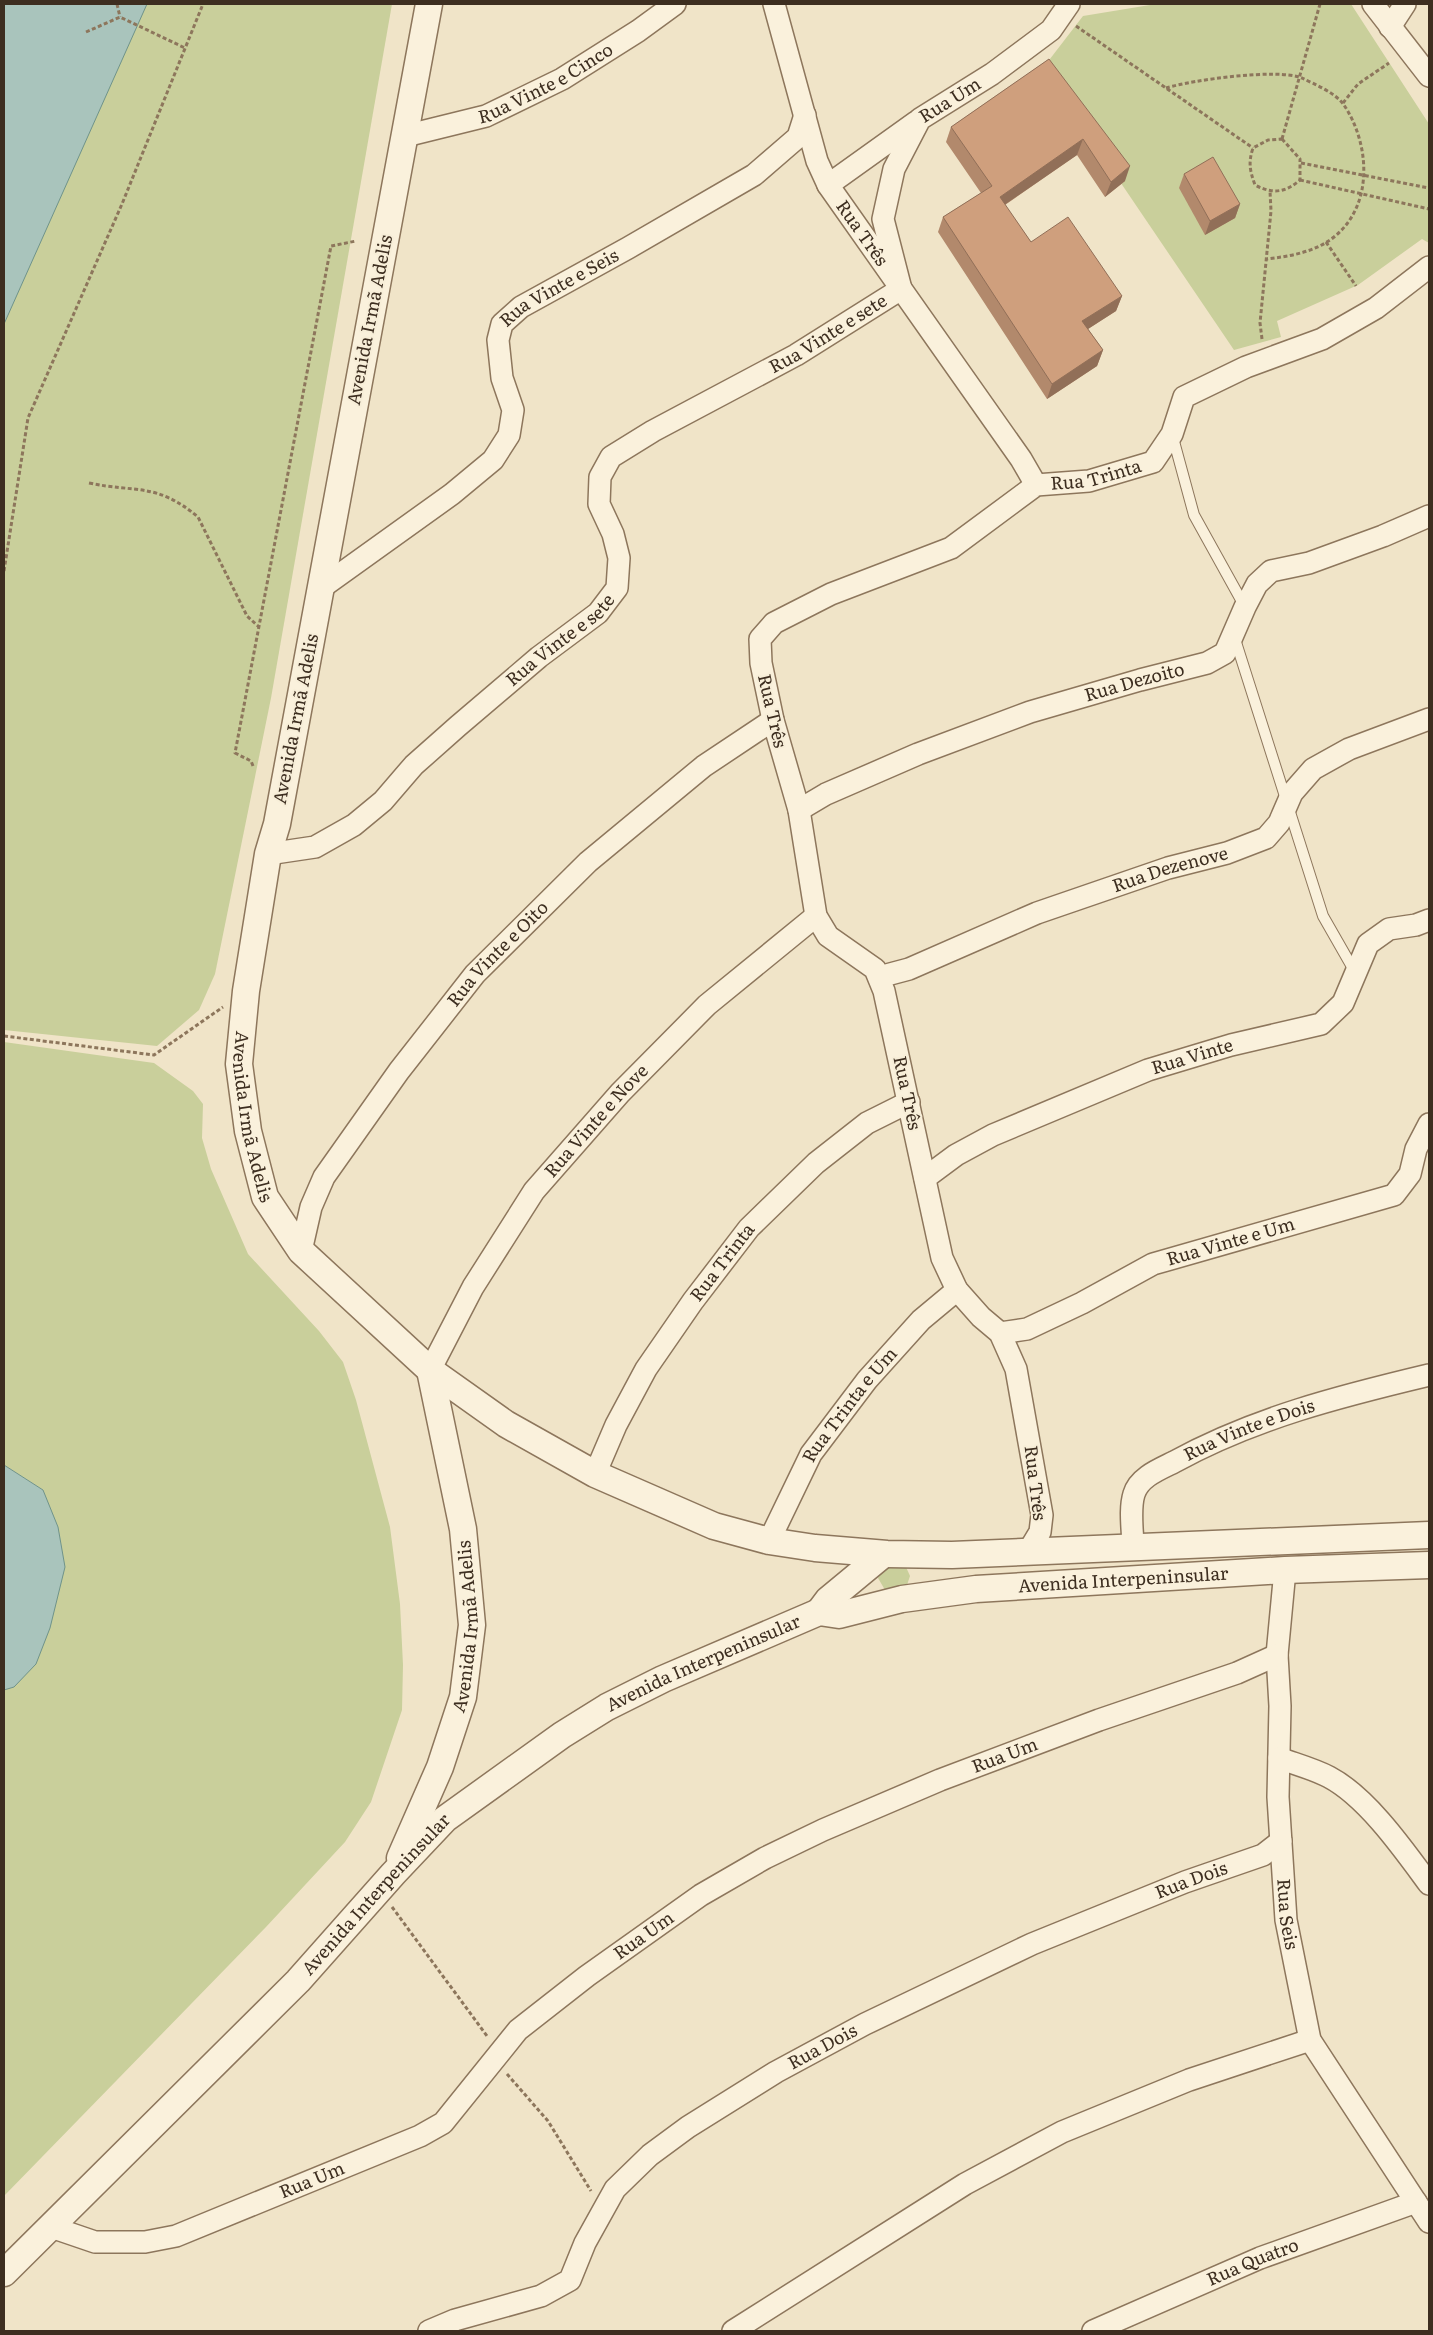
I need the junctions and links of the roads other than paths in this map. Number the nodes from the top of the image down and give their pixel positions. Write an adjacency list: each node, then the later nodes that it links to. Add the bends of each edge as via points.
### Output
1 (429, 4): 11 (street, Avenida Irmã Adelis)
2 (675, 4): 11 (street, Rua Vinte e Cinco, via 638,32 562,79 486,116)
3 (1069, 4): 10 (street, Rua Um, via 1051,30 992,74)
4 (1373, 4): 7 (street)
5 (1405, 4): 7 (street)
6 (778, 6): 9 (street, Rua Três)
7 (1390, 27): 8 (street)
8 (1429, 76)
9 (805, 115): 12 (street, Rua Três, via 817,161); 18 (street, Rua Vinte e Seis, via 798,137 754,175 521,307 502,324 498,340 502,378 513,410 509,435 493,460 452,494)
10 (920, 119): 12 (street); 14 (street, Rua Um, via 894,169 883,219)
11 (405, 136): 18 (street, Avenida Irmã Adelis)
12 (828, 185): 14 (street, Rua Três)
13 (1429, 267): 15 (street, Rua Trinta, via 1376,308 1322,338 1246,367 1184,397)
14 (901, 289): 16 (street, Rua Três); 26 (street, Rua Vinte e sete, via 796,355 611,457 600,477 599,504 613,534 619,558 617,588 598,613 458,726 414,765 383,801 354,825 315,847)
15 (1172, 434): 16 (street, Rua Trinta, via 1153,462 1089,481); 19 (lane, via 1194,515)
16 (1036, 485): 21 (street, Rua Trinta, via 951,548 831,594 774,623)
17 (1429, 516): 19 (street, Rua Dezoito, via 1309,563 1271,571 1258,584)
18 (321, 588): 26 (street, Avenida Irmã Adelis, via 277,824)
19 (1245, 606): 20 (street, Rua Dezoito)
20 (1234, 635): 24 (lane); 25 (street, Rua Dezoito, via 1225,653 1207,663 1030,712 918,754 826,794)
21 (760, 639): 23 (street, Rua Três, via 761,663)
22 (1429, 719): 24 (street, Rua Dezenove, via 1349,749 1313,769 1292,793)
23 (773, 720): 25 (street, Rua Três); 34 (street, Rua Vinte e Oito, via 704,766 588,862 475,974 399,1071 324,1177 311,1207)
24 (1288, 803): 29 (lane, via 1323,916); 30 (street, Rua Dezenove, via 1279,823 1266,838 1037,913 909,969)
25 (799, 810): 27 (street, Rua Três)
26 (268, 854): 34 (street, Avenida Irmã Adelis, via 246,991 239,1064 248,1131 265,1197)
27 (816, 916): 30 (street, Rua Três, via 828,936 875,968); 37 (street, Rua Vinte e Nove, via 707,1005 620,1093 534,1191 473,1287)
28 (1429, 920): 29 (street, Rua Vinte, via 1389,929 1368,944)
29 (1356, 975): 33 (street, Rua Vinte, via 1343,1004 1321,1024 1148,1070 993,1135)
30 (878, 977): 31 (street, Rua Três, via 884,991)
31 (908, 1102): 33 (street, Rua Três); 39 (street, Rua Trinta, via 868,1123 816,1163 749,1228 646,1369 616,1425)
32 (1429, 1124): 36 (street, Rua Vinte e Um, via 1416,1149 1410,1174 1394,1195 1153,1264 1027,1329)
33 (925, 1178): 35 (street, Rua Três, via 942,1258)
34 (301, 1251): 37 (street, Avenida Irmã Adelis)
35 (957, 1290): 36 (street, Rua Três); 41 (street, Rua Trinta e Um, via 921,1320 867,1380 811,1454)
36 (1000, 1333): 43 (street, Rua Três, via 1016,1369 1042,1515 1040,1532)
37 (430, 1370): 39 (street, Avenida Irmã Adelis, via 506,1424); 52 (street, Avenida Irmã Adelis, via 463,1529 472,1625 463,1697 440,1767)
38 (1429, 1375): 42 (street, Rua Vinte e Dois, via 1351,1393 1240,1430 1147,1476 1134,1494)
39 (595, 1474): 41 (street, Avenida Irmã Adelis, via 714,1526)
40 (1429, 1536): 42 (street, Avenida Interpeninsular)
41 (769, 1541): 44 (street, Avenida Irmã Adelis)
42 (1133, 1548): 43 (street, Avenida Interpeninsular)
43 (1028, 1552): 44 (street, Avenida Interpeninsular)
44 (887, 1555): 47 (street, via 872,1569 872,1584 880,1596); 47 (street, via 909,1559 917,1572 914,1588); 48 (street, Avenida Interpeninsular, via 828,1600)
45 (1285, 1570): 46 (street, Avenida Interpeninsular); 47 (street, Avenida Interpeninsular, via 976,1590); 49 (street, Rua Seis)
46 (1426, 1570)
47 (898, 1599): 48 (street, Avenida Interpeninsular, via 839,1614)
48 (819, 1612): 52 (street, Avenida Interpeninsular, via 663,1679 607,1707 562,1735 445,1820)
49 (1277, 1655): 50 (street, Rua Seis); 57 (street, Rua Um, via 940,1780 765,1858 701,1895 518,2030 443,2123 420,2136 176,2236 144,2242 95,2242)
50 (1279, 1758): 51 (street, Rua Seis); 53 (street, via 1330,1778 1355,1796 1400,1844)
51 (1281, 1841): 54 (street, Rua Seis, via 1286,1920); 59 (street, Rua Dois, via 1264,1855 1185,1882 1032,1944 865,2024 776,2072 688,2127 650,2155 615,2189 585,2243 570,2280 541,2296 455,2320)
52 (393, 1874): 57 (street, Avenida Interpeninsular, via 298,1981)
53 (1429, 1884)
54 (1310, 2040): 55 (street, Rua Seis); 60 (street, via 1189,2080 1062,2132 965,2184)
55 (1416, 2202): 56 (street, Rua Seis); 61 (street, Rua Quatro, via 1260,2258)
56 (1429, 2222)
57 (51, 2227): 58 (street, Avenida Interpeninsular)
58 (4, 2273)
59 (429, 2331)
60 (733, 2331)
61 (1093, 2331)

